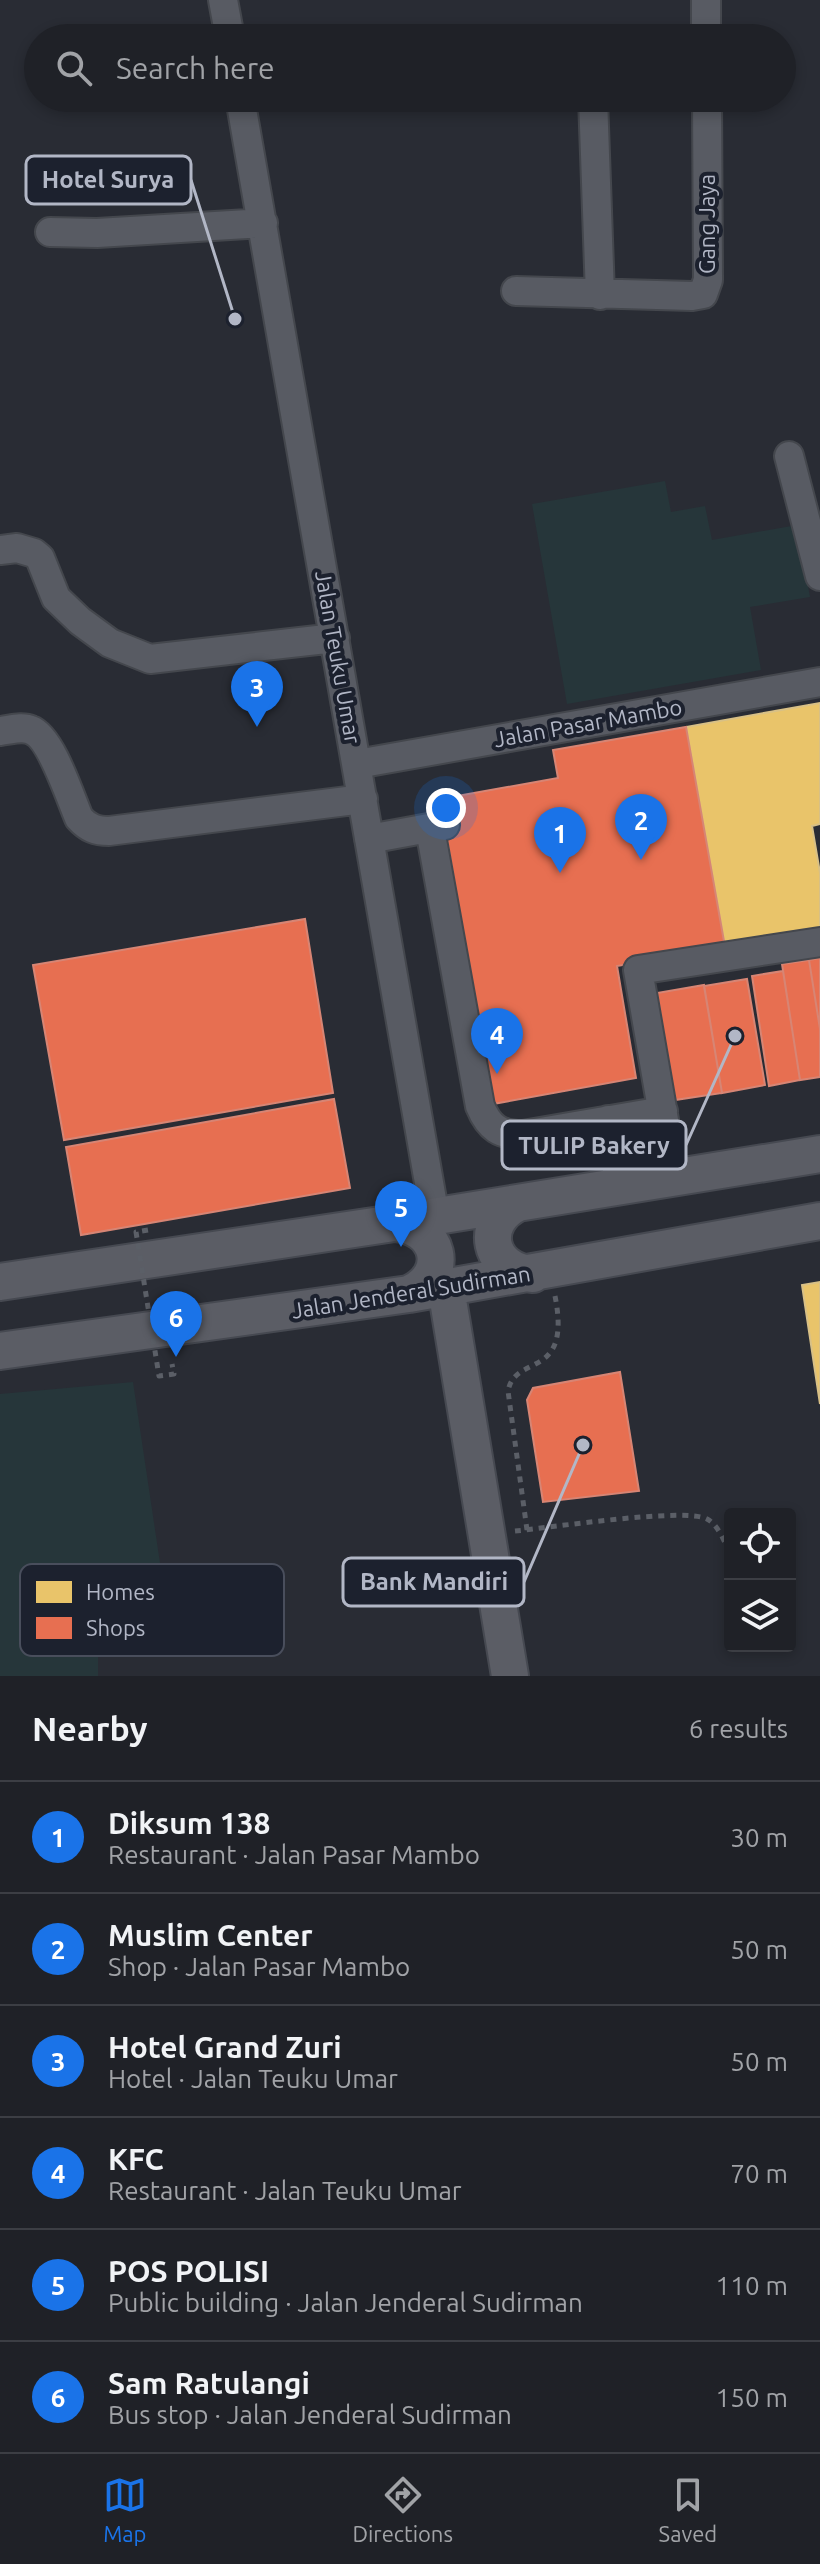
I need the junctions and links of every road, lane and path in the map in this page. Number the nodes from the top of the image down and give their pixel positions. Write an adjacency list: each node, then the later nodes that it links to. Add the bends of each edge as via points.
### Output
1 (223, 0): 3 (street)
2 (706, 0): 4 (street)
3 (227, 24)
4 (706, 24)
5 (243, 112): 8 (street, Jalan Teuku Umar)
6 (593, 112): 11 (street)
7 (707, 112): 11 (street, Gang Jaya, via 705,291 695,296)
8 (263, 223): 9 (street); 15 (street, Jalan Teuku Umar)
9 (50, 232)
10 (516, 291): 11 (street, Gang Jaya)
11 (600, 295)
12 (789, 456): 14 (street)
13 (0, 550): 15 (street, via 34,553 56,598 80,621 110,643 150,659)
14 (820, 576)
15 (335, 638): 18 (street, Jalan Teuku Umar)
16 (820, 682): 18 (street, Jalan Pasar Mambo)
17 (0, 731): 19 (street, via 27,728 39,734 79,818 97,831)
18 (357, 764): 19 (street, Jalan Teuku Umar)
19 (363, 799): 20 (street, Jalan Teuku Umar)
20 (369, 839): 23 (street, via 437,827 484,1114 497,1131 512,1135); 28 (street, Jalan Teuku Umar)
21 (820, 942): 22 (street, via 638,970)
22 (663, 1111): 23 (street); 25 (street)
23 (608, 1120): 26 (street)
24 (820, 1154): 25 (main road)
25 (674, 1178): 26 (main road)
26 (620, 1186): 27 (main road)
27 (518, 1203): 28 (main road); 32 (main road, via 494,1227 495,1250 510,1269)
28 (435, 1217): 30 (main road)
29 (820, 1221): 32 (main road, Jalan Jenderal Sudirman)
30 (394, 1223): 33 (main road, via 347,1218); 35 (main road, via 419,1229 433,1247 434,1270 420,1289)
31 (148, 1230): 37 (path, bridge, via 136,1232 159,1376 174,1374)
32 (541, 1272): 34 (main road, Jalan Jenderal Sudirman); 38 (path, via 559,1330 556,1345 548,1357 513,1378 508,1391)
33 (0, 1282)
34 (446, 1288): 35 (main road, Jalan Jenderal Sudirman); 39 (main road)
35 (409, 1294): 36 (main road, Jalan Jenderal Sudirman)
36 (0, 1351)
37 (172, 1364)
38 (527, 1530): 39 (path); 40 (path, via 699,1516 713,1523)
39 (486, 1535): 41 (main road)
40 (724, 1542)
41 (510, 1676)

